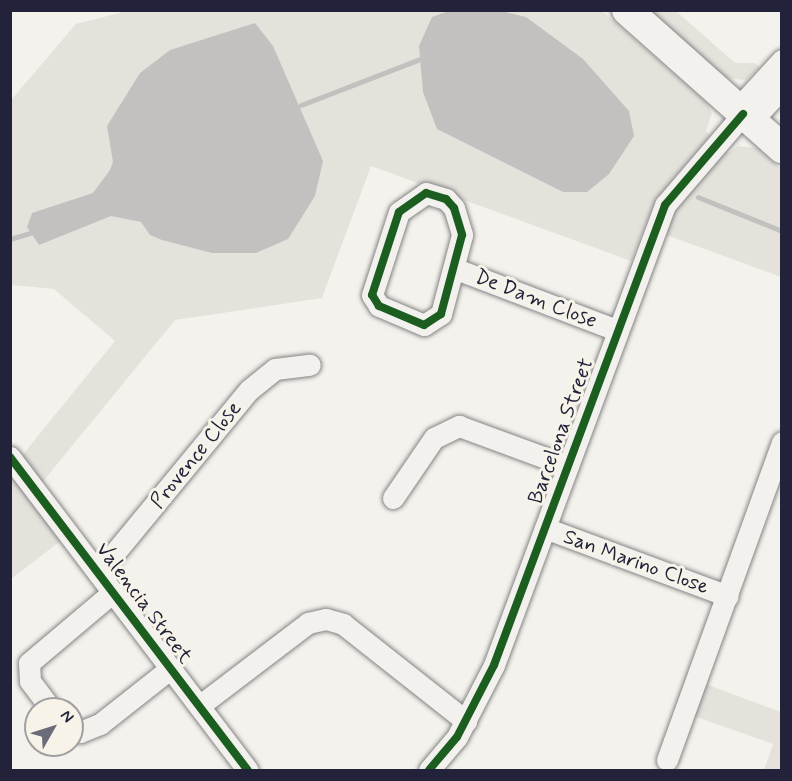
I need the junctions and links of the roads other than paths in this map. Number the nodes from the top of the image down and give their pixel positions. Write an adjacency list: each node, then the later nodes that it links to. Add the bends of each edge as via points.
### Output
1 (627, 10): 4 (street)
2 (782, 60): 4 (street)
3 (782, 88): 4 (street)
4 (744, 115): 5 (street); 7 (street, Barcelona Street, via 665,205)
5 (782, 148)
6 (456, 269): 6 (street, De Dam Close, via 462,235 454,208 435,195 417,195 399,212 372,295 387,311 430,324 441,314); 7 (street, De Dam Close)
7 (616, 330): 11 (street, Barcelona Street)
8 (310, 364): 14 (street, Provence Close, via 275,369 249,390)
9 (782, 442): 16 (street, San Marino Close)
10 (10, 457): 14 (street, Valencia Street)
11 (568, 466): 12 (street, via 469,427 451,427 427,447); 13 (street, Barcelona Street)
12 (393, 498)
13 (545, 528): 16 (street, San Marino Close); 20 (street, Barcelona Street, via 494,665)
14 (98, 573): 15 (street, Valencia Street)
15 (113, 592): 17 (street, Valencia Street); 18 (street, via 29,663 30,681)
16 (728, 596): 22 (street, San Marino Close)
17 (171, 669): 19 (street, Valencia Street); 21 (street, via 100,724)
18 (42, 697)
19 (199, 706): 20 (street, via 308,623 327,619 343,624); 23 (street, Valencia Street)
20 (465, 721): 24 (street, Barcelona Street)
21 (84, 730)
22 (667, 760)
23 (248, 771)
24 (429, 771)

